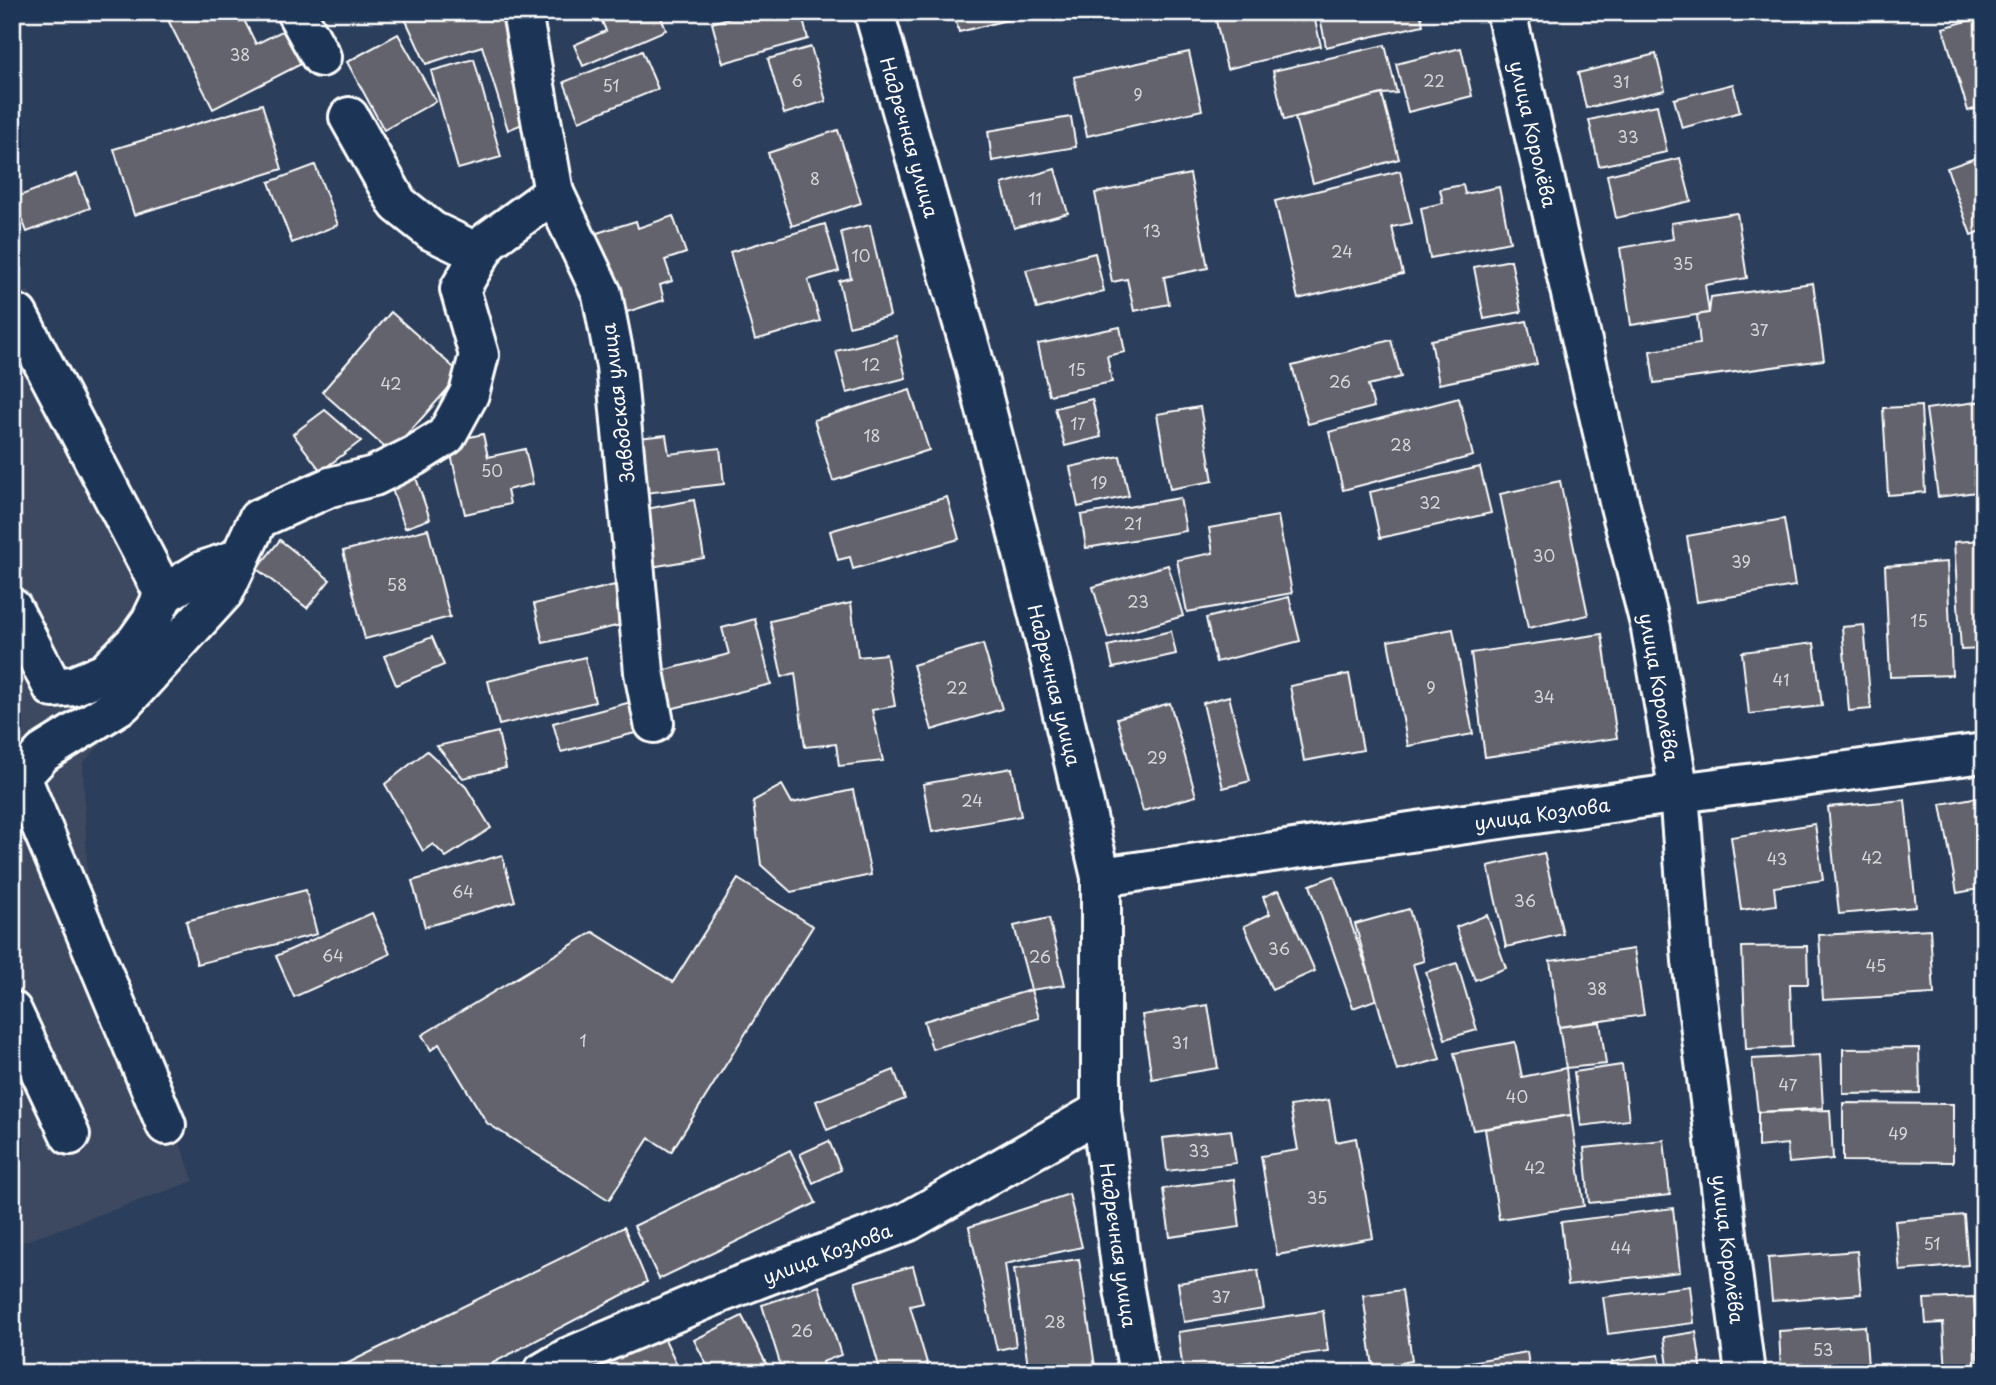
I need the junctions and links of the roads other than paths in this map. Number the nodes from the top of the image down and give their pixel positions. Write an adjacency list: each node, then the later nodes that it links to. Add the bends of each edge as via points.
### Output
1 (296, 12): 5 (street)
2 (522, 12): 7 (street, Заводская улица)
3 (874, 12): 17 (street, Надречная улица, via 971,351)
4 (1506, 12): 16 (street, улица Королёва, via 1651,628)
5 (321, 58)
6 (349, 117): 8 (street, via 398,204 432,231)
7 (554, 192): 8 (street, via 488,241); 13 (street, Заводская улица, via 602,294 616,366 644,672)
8 (480, 254): 10 (street, via 460,289 479,355 469,394 446,436 374,476 330,487 258,519)
9 (18, 315): 11 (street)
10 (240, 558): 11 (street, via 202,571); 15 (street, via 224,592 123,703 43,753)
11 (164, 594): 12 (street, via 136,642 105,673 73,686 53,688)
12 (12, 608)
13 (654, 723)
14 (1984, 753): 16 (street, улица Козлова)
15 (17, 777): 20 (street)
16 (1679, 793): 17 (street, улица Козлова); 24 (street, улица Королёва, via 1692,961)
17 (1101, 877): 19 (street, Надречная улица)
18 (12, 1011): 21 (street)
19 (1101, 1111): 22 (street, улица Козлова, via 907,1222 710,1297); 23 (street, Надречная улица)
20 (166, 1125)
21 (70, 1135)
22 (542, 1373)
23 (1139, 1373)
24 (1745, 1373)

